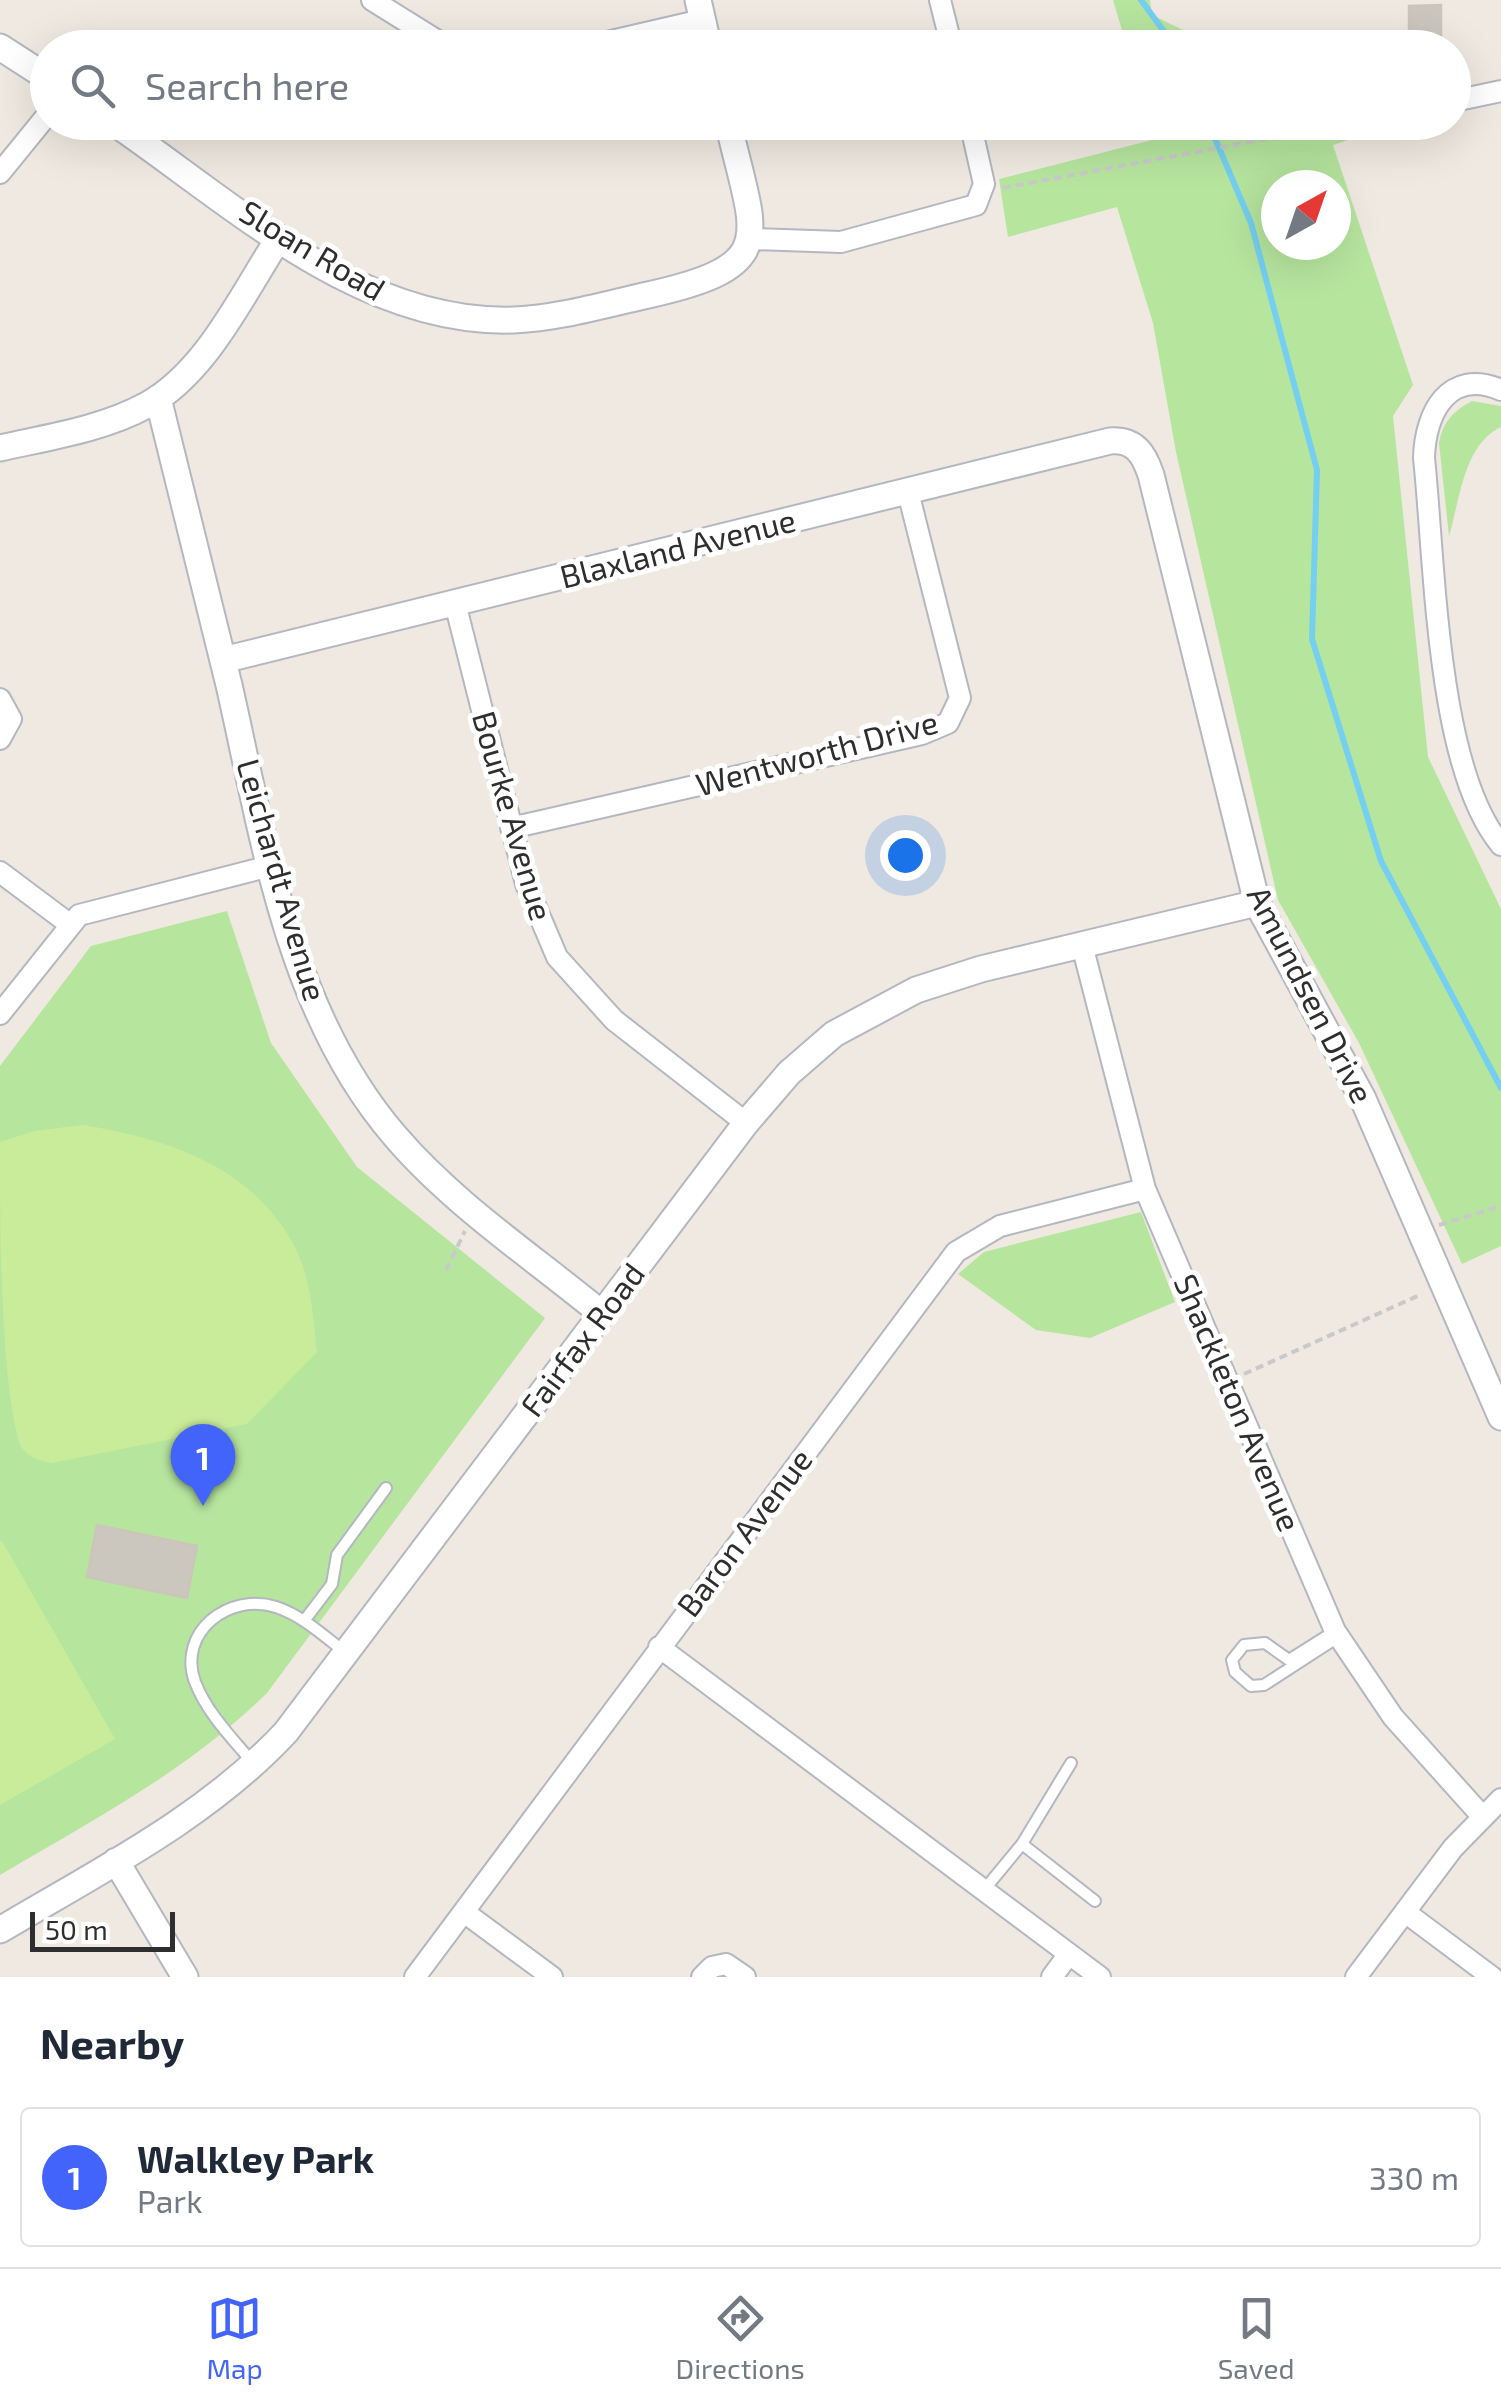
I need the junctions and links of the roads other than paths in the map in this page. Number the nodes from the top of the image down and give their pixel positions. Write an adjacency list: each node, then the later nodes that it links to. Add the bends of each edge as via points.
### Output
1 (372, 0): 4 (street)
2 (940, 0): 6 (street)
3 (700, 10): 5 (street)
4 (420, 30)
5 (638, 30)
6 (948, 30)
7 (0, 47): 8 (street)
8 (30, 66)
9 (1501, 90): 10 (street)
10 (1471, 97)
11 (30, 136): 15 (street)
12 (139, 140): 16 (street, Sloan Road)
13 (731, 140): 17 (street)
14 (973, 140): 17 (street, via 983,191 964,211 862,239)
15 (0, 174)
16 (279, 238): 17 (street, Sloan Road, via 410,306 512,320 708,281 730,270); 19 (street, via 199,357)
17 (750, 239)
18 (1501, 390): 28 (street, via 1461,387 1437,404 1427,423 1424,458 1455,746)
19 (158, 398): 21 (street, via 116,418); 24 (street, Leichardt Avenue)
20 (1132, 444): 22 (street, Blaxland Avenue, via 1110,441); 31 (street, Amundsen Drive, via 1151,475)
21 (0, 448)
22 (908, 492): 23 (street, Blaxland Avenue); 27 (street, Wentworth Drive, via 960,698 948,723)
23 (455, 603): 24 (street, Blaxland Avenue); 27 (street, Bourke Avenue)
24 (223, 660): 29 (street, Leichardt Avenue)
25 (0, 699): 26 (street, via 11,719)
26 (0, 739)
27 (511, 828): 35 (street, Bourke Avenue, via 534,910 569,974 614,1020)
28 (1501, 845)
29 (270, 866): 32 (street, via 89,911); 37 (street, Leichardt Avenue, via 306,988 350,1071 395,1136)
30 (0, 872): 32 (street)
31 (1257, 902): 33 (street, Fairfax Road); 38 (street, Amundsen Drive, via 1347,1065)
32 (68, 923): 34 (street)
33 (1082, 945): 35 (street, Fairfax Road, via 954,976 877,1008 816,1049); 36 (street, Shackleton Avenue)
34 (0, 1014)
35 (746, 1124): 37 (street, Fairfax Road)
36 (1145, 1189): 41 (street, Shackleton Avenue); 42 (street, Baron Avenue, via 1000,1226 956,1252)
37 (602, 1314): 43 (street, Fairfax Road)
38 (1501, 1417)
39 (386, 1488): 40 (lane, via 337,1556 332,1584)
40 (304, 1621): 43 (lane); 45 (lane, via 279,1608 246,1605 215,1616 196,1636 196,1682 209,1710)
41 (1336, 1634): 41 (lane, via 1264,1685 1252,1686 1235,1672 1232,1660 1244,1645 1264,1643 1290,1660); 47 (street, Shackleton Avenue, via 1393,1717)
42 (659, 1648): 50 (street); 52 (street, Baron Avenue)
43 (347, 1654): 45 (street, Fairfax Road)
44 (1071, 1763): 48 (lane)
45 (254, 1765): 49 (street, Fairfax Road)
46 (1501, 1799): 47 (street)
47 (1481, 1815): 53 (street)
48 (1022, 1844): 50 (lane); 51 (lane)
49 (116, 1861): 54 (street, Fairfax Road); 56 (street)
50 (983, 1891): 55 (street)
51 (1096, 1901)
52 (464, 1912): 57 (street, Baron Avenue); 58 (street)
53 (1405, 1912): 63 (street); 64 (street)
54 (0, 1930)
55 (1069, 1954): 61 (street); 62 (street)
56 (186, 1977)
57 (415, 1977)
58 (552, 1977)
59 (702, 1977): 60 (street, via 726,1964)
60 (745, 1977)
61 (1052, 1977)
62 (1100, 1977)
63 (1356, 1977)
64 (1492, 1977)

